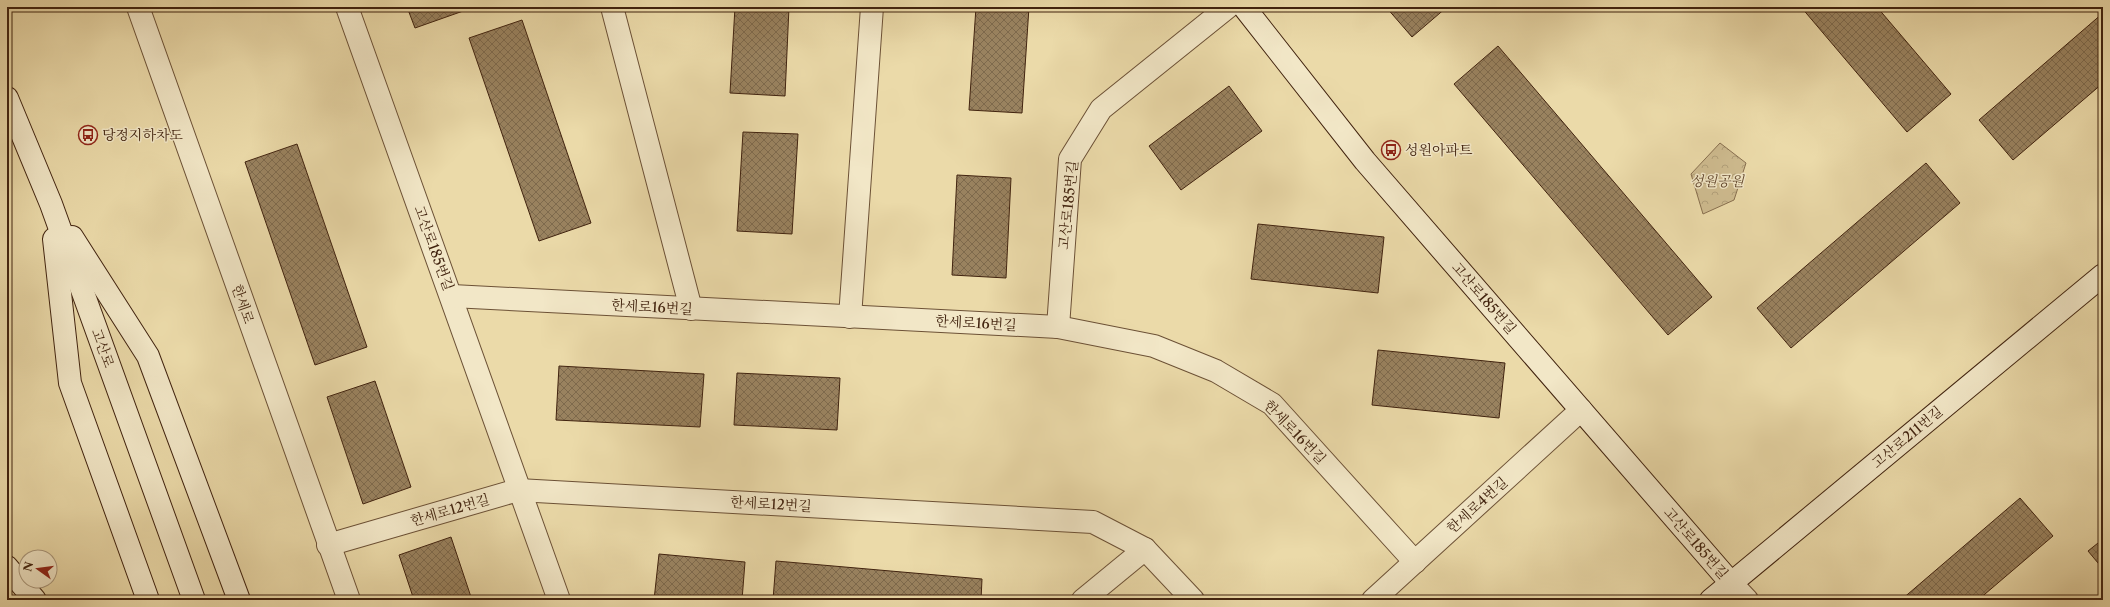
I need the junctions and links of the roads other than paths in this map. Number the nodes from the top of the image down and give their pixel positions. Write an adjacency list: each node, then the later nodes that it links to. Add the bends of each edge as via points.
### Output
1 (138, 7): 16 (street, 한세로)
2 (347, 7): 10 (street, 고산로185번길)
3 (612, 7): 11 (street)
4 (872, 7): 12 (street)
5 (1228, 7): 13 (street, 고산로185번길, via 1102,110 1070,159)
6 (1244, 7): 14 (street, 고산로185번길, via 1365,161)
7 (7, 98): 8 (street, 고산로)
8 (51, 204): 22 (street, via 70,383); 23 (street, 고산로); 24 (street, via 148,356)
9 (2103, 275): 20 (street, 고산로211번길)
10 (452, 296): 11 (street, 한세로16번길); 15 (street, 고산로185번길)
11 (691, 309): 12 (street, 한세로16번길)
12 (850, 317): 13 (street, 한세로16번길)
13 (1058, 327): 18 (street, 한세로16번길, via 1154,346 1216,371 1272,404)
14 (1581, 410): 18 (street, 한세로4번길); 20 (street, 고산로185번길)
15 (518, 490): 16 (street, 한세로12번길); 17 (street, 한세로12번길, via 1094,522); 26 (street, 고산로185번길)
16 (328, 545): 25 (street, 한세로)
17 (1145, 549): 27 (street); 28 (street, 한세로12번길)
18 (1415, 562): 29 (street, 한세로4번길)
19 (7, 566): 21 (street)
20 (1731, 583): 30 (street, 고산로211번길); 31 (street, 고산로185번길)
21 (35, 600)
22 (148, 600)
23 (194, 600)
24 (239, 600)
25 (349, 600)
26 (559, 600)
27 (1083, 600)
28 (1193, 600)
29 (1374, 600)
30 (1711, 600)
31 (1747, 600)

